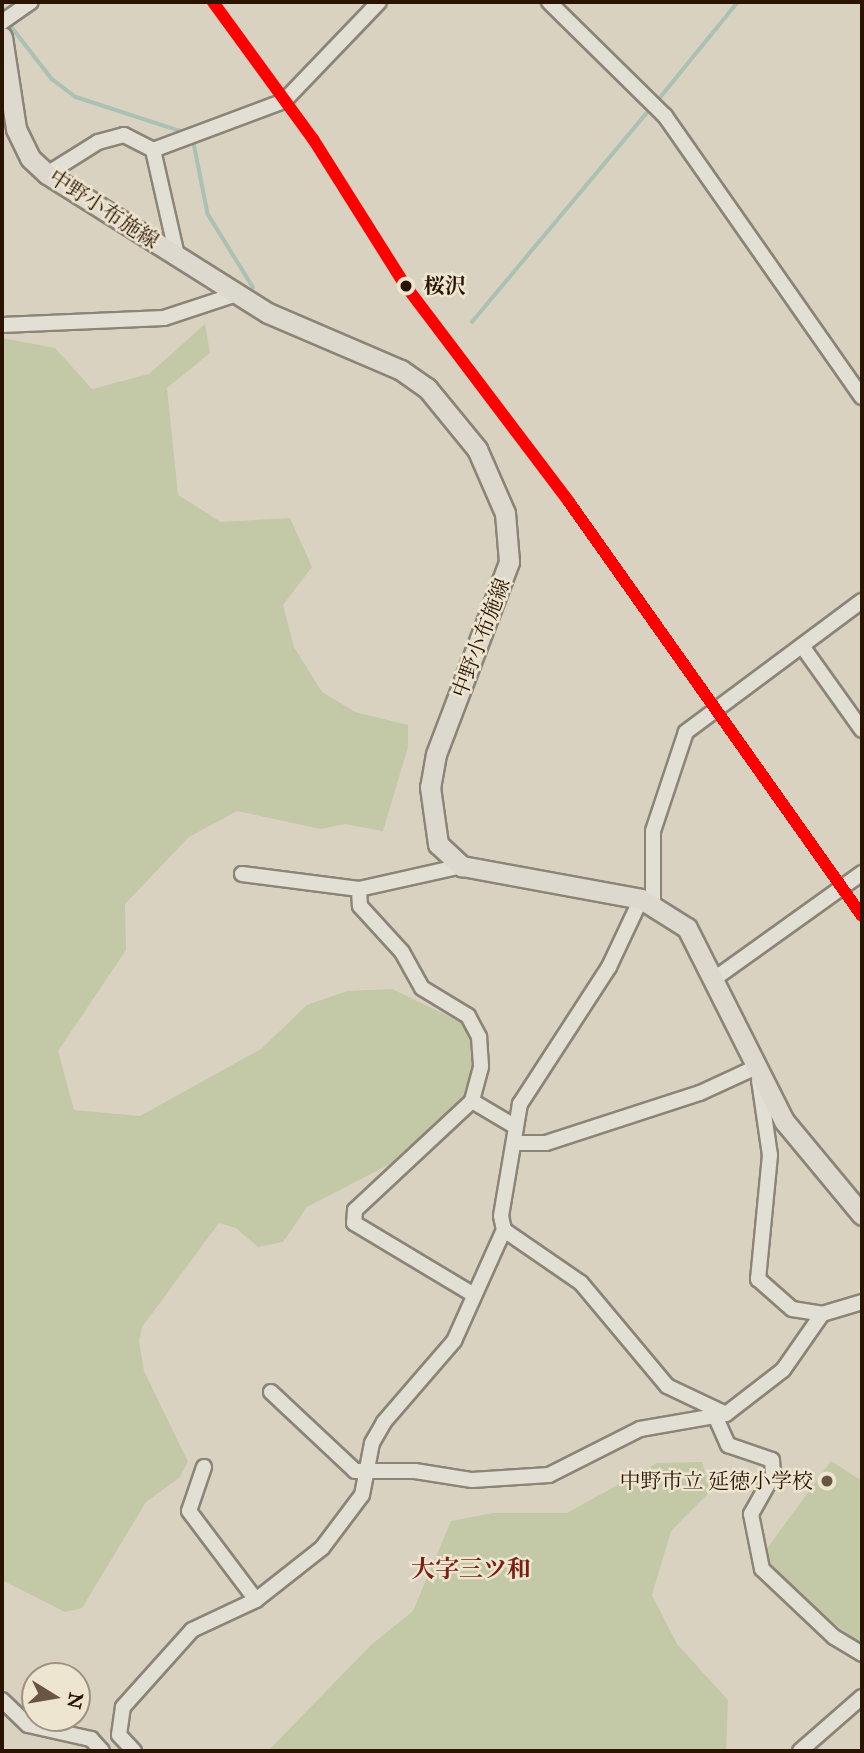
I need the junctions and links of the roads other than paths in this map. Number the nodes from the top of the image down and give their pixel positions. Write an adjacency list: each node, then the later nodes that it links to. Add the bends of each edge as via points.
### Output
1 (31, 2): 4 (street)
2 (379, 2): 7 (street, via 284,101)
3 (549, 2): 12 (street, via 665,116)
4 (2, 22)
5 (2, 37): 6 (main road, 中野小布施線)
6 (5, 87): 8 (main road, 中野小布施線, via 16,129 30,158)
7 (152, 150): 8 (street, via 124,135 98,142); 9 (street)
8 (47, 174): 9 (main road, 中野小布施線)
9 (177, 256): 10 (main road, 中野小布施線)
10 (237, 294): 11 (street, via 164,318); 16 (main road, 中野小布施線, via 428,388 491,476 511,538 509,562 430,786 438,844)
11 (2, 325)
12 (862, 397)
13 (862, 601): 14 (street)
14 (802, 646): 15 (street); 20 (street, via 686,732 653,831)
15 (862, 730)
16 (461, 866): 19 (street); 20 (main road)
17 (862, 873): 21 (street)
18 (242, 874): 19 (street)
19 (359, 889): 23 (street, via 360,906 402,952 422,988 468,1016 479,1037 481,1067)
20 (647, 901): 21 (main road, via 687,928); 24 (street, via 520,1104)
21 (714, 979): 22 (main road)
22 (757, 1073): 24 (street, via 546,1143); 25 (main road, via 804,1149); 29 (street, via 770,1155 758,1279 792,1310)
23 (472, 1101): 24 (street); 27 (street, via 355,1210 354,1223)
24 (516, 1135): 26 (street, via 501,1216)
25 (862, 1214)
26 (504, 1230): 27 (street); 31 (street, via 581,1283 667,1386)
27 (474, 1295): 33 (street, via 454,1340 384,1422 372,1443)
28 (862, 1302): 29 (street)
29 (822, 1314): 31 (street, via 783,1370)
30 (271, 1392): 33 (street, via 355,1471)
31 (721, 1416): 33 (street, via 640,1430 549,1475 472,1480 415,1471); 35 (street, via 728,1445 772,1460 773,1475 751,1514 762,1569 834,1636)
32 (204, 1467): 34 (street, via 189,1511)
33 (368, 1474): 34 (street, via 362,1495 331,1537)
34 (256, 1601): 39 (street, via 192,1630 123,1707 119,1735)
35 (862, 1654)
36 (862, 1697): 40 (street)
37 (2, 1700): 38 (street, via 28,1725 91,1739)
38 (102, 1751)
39 (134, 1751)
40 (800, 1751)

